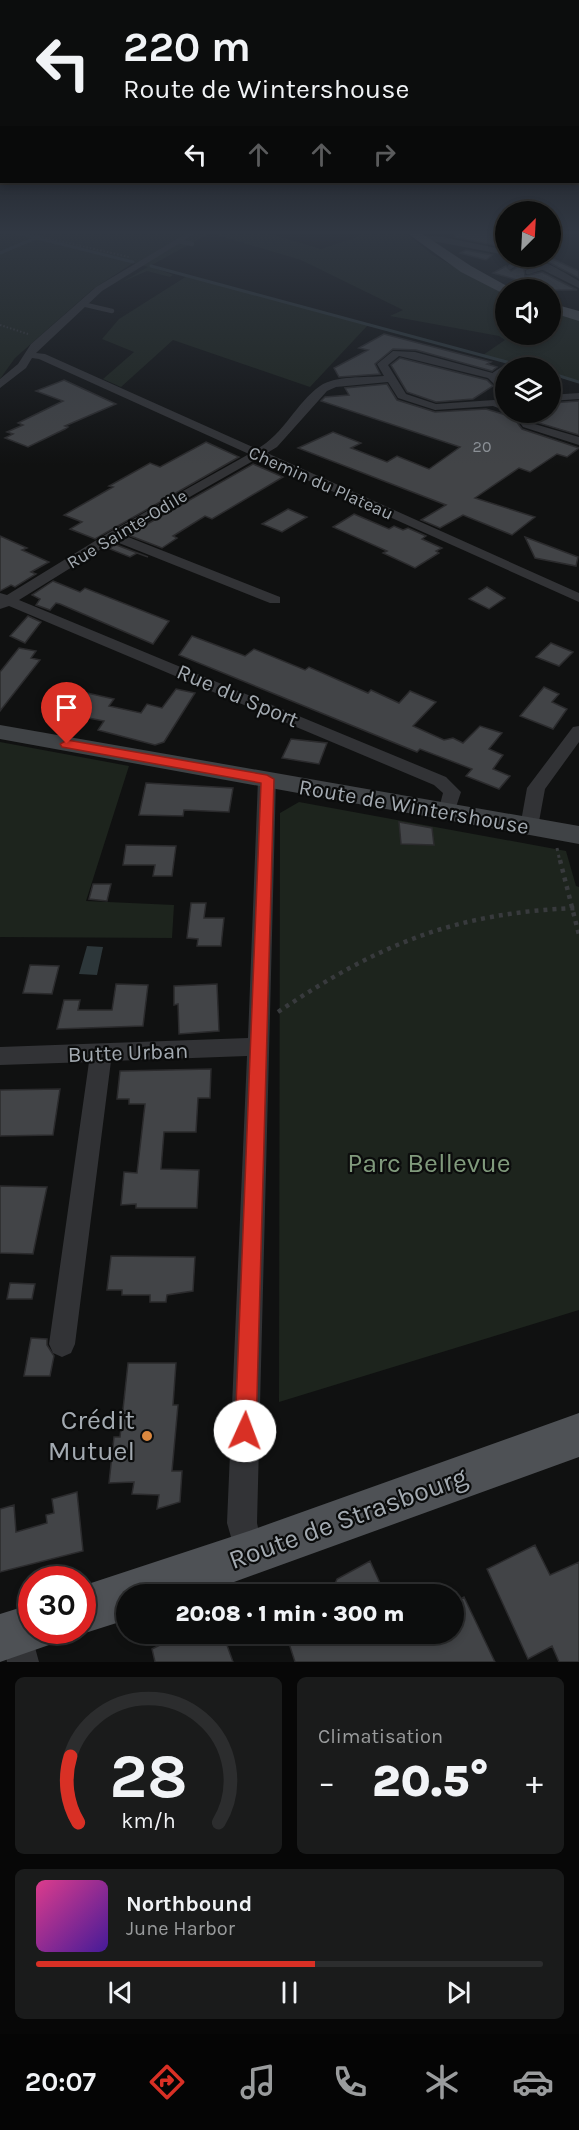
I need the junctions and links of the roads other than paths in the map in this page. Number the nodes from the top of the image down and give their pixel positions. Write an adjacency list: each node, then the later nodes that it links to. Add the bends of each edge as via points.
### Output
1 (75, 311): 6 (street)
2 (107, 311): 4 (lane)
3 (561, 311): 5 (main road)
4 (112, 312)
5 (579, 316)
6 (36, 347): 11 (street); 18 (street, Chemin du Plateau, via 37,361 64,367)
7 (495, 374): 8 (lane)
8 (492, 376): 9 (street, via 397,353 382,364); 10 (street)
9 (391, 379): 15 (street, via 402,396 435,406); 18 (street, Rue Sainte-Odile, via 334,384 323,389 283,436)
10 (495, 380)
11 (1, 384)
12 (579, 396): 14 (street)
13 (495, 397): 15 (street)
14 (561, 397)
15 (494, 403)
16 (526, 423): 17 (street)
17 (579, 441)
18 (255, 453): 19 (street, Rue Sainte-Odile); 20 (street, Chemin du Plateau)
19 (112, 536): 21 (street); 22 (street, Rue Sainte-Odile)
20 (579, 598)
21 (275, 600)
22 (3, 601): 26 (street, Rue du Sport, via 440,781 452,792)
23 (579, 730): 27 (street, via 536,788)
24 (0, 732): 25 (street, Route de Wintershouse)
25 (267, 779): 26 (street, Route de Wintershouse); 29 (street)
26 (447, 812): 27 (street, Route de Wintershouse)
27 (529, 827): 28 (street, Route de Wintershouse)
28 (579, 835)
29 (256, 1047): 30 (street, Butte Urban); 34 (street, via 242,1523)
30 (101, 1053): 31 (street, Butte Urban); 32 (street)
31 (0, 1056)
32 (62, 1344)
33 (579, 1435): 34 (main road, Route de Strasbourg)
34 (249, 1555): 35 (main road, Route de Strasbourg)
35 (96, 1605)

